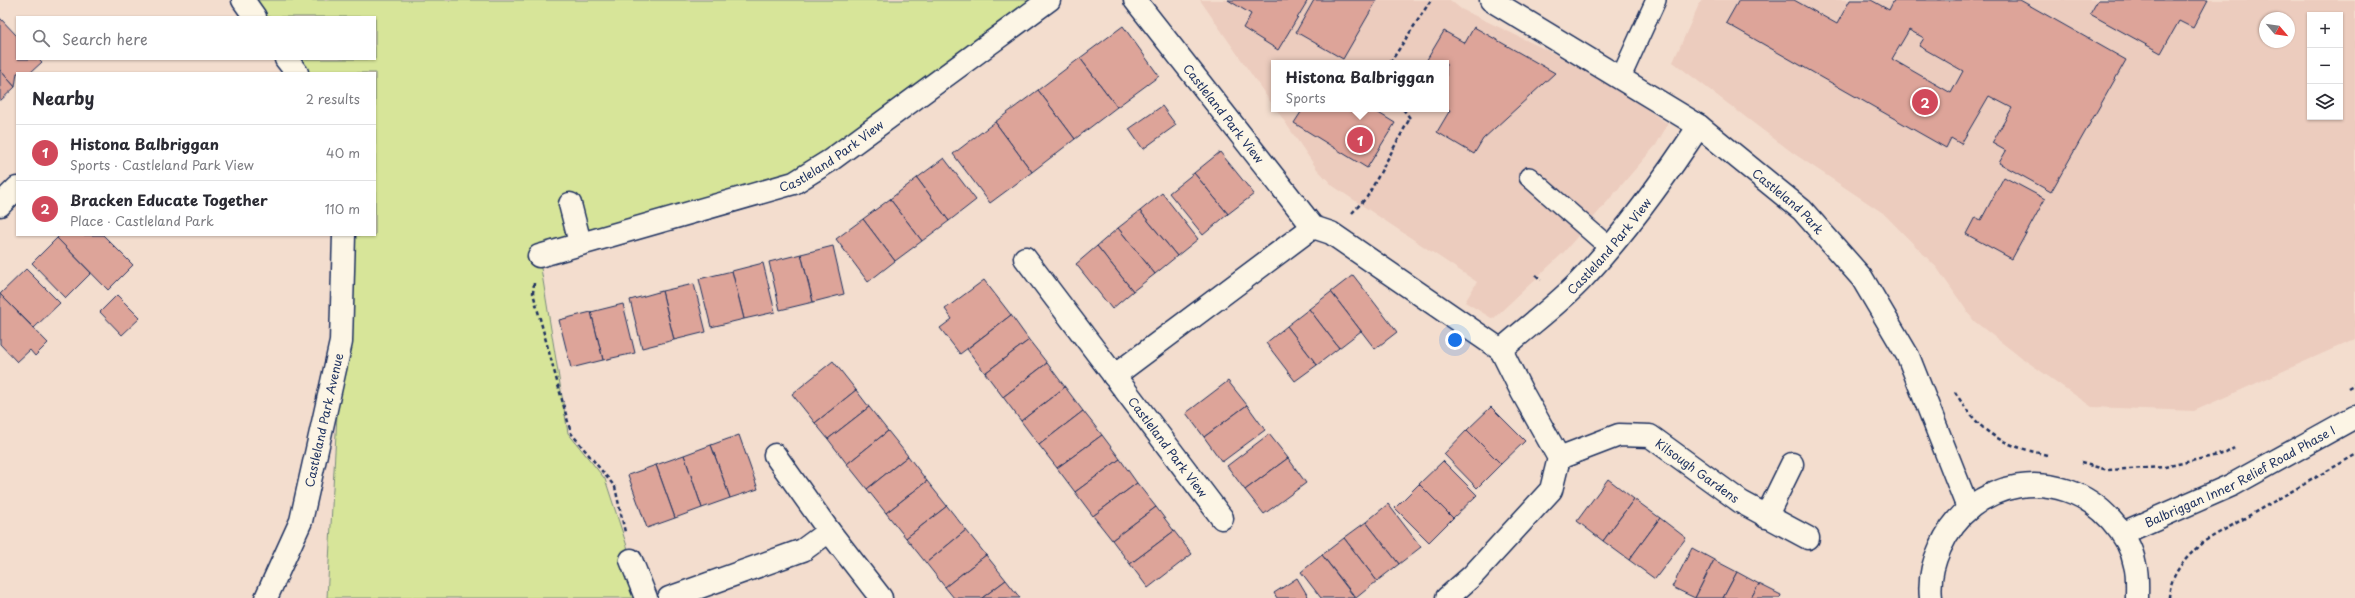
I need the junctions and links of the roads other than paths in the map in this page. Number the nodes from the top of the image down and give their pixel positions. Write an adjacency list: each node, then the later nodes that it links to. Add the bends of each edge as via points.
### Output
1 (243, 0): 6 (street)
2 (1049, 0): 17 (street, Castleland Park View, via 831,160 794,183)
3 (1135, 0): 15 (street, Castleland Park View)
4 (1492, 0): 9 (street, Castleland Park, via 1570,49)
5 (1656, 0): 9 (lane)
6 (254, 16)
7 (287, 60): 8 (street)
8 (296, 72)
9 (1621, 77): 10 (street, Castleland Park)
10 (1699, 126): 18 (street, Castleland Park View, via 1655,193); 27 (street, Castleland Park, via 1802,210 1862,278 1908,356)
11 (1530, 176): 18 (lane)
12 (16, 189): 14 (street)
13 (570, 204): 17 (street)
14 (0, 205)
15 (1322, 230): 21 (street, Castleland Park View); 22 (street)
16 (344, 236): 34 (street, Castleland Park Avenue, via 341,342 301,520)
17 (580, 244): 19 (street, Castleland Park View)
18 (1610, 248): 21 (street, Castleland Park View, via 1582,279)
19 (539, 256)
20 (1025, 258): 22 (street, Castleland Park View)
21 (1501, 350): 25 (street, Castleland Park View)
22 (1114, 376): 29 (street, Castleland Park View)
23 (2355, 417): 31 (street, Balbriggan Inner Relief Road Phase I, via 2232,485)
24 (775, 455): 30 (street)
25 (1559, 458): 28 (street, Kilsough Gardens, via 1619,435 1650,436 1741,502); 38 (street, via 1551,490 1472,576)
26 (1792, 464): 28 (street)
27 (1968, 508): 31 (street, via 1998,490 2033,484 2068,489 2099,507); 39 (street, via 1946,533 1933,563)
28 (1766, 517): 32 (street, Kilsough Gardens)
29 (1222, 518)
30 (830, 531): 36 (street, via 803,550); 37 (street)
31 (2122, 533): 40 (street, via 2135,564)
32 (1808, 538)
33 (631, 560): 35 (street)
34 (266, 598)
35 (646, 598)
36 (669, 598)
37 (881, 598)
38 (1447, 598)
39 (1931, 598)
40 (2137, 598)

